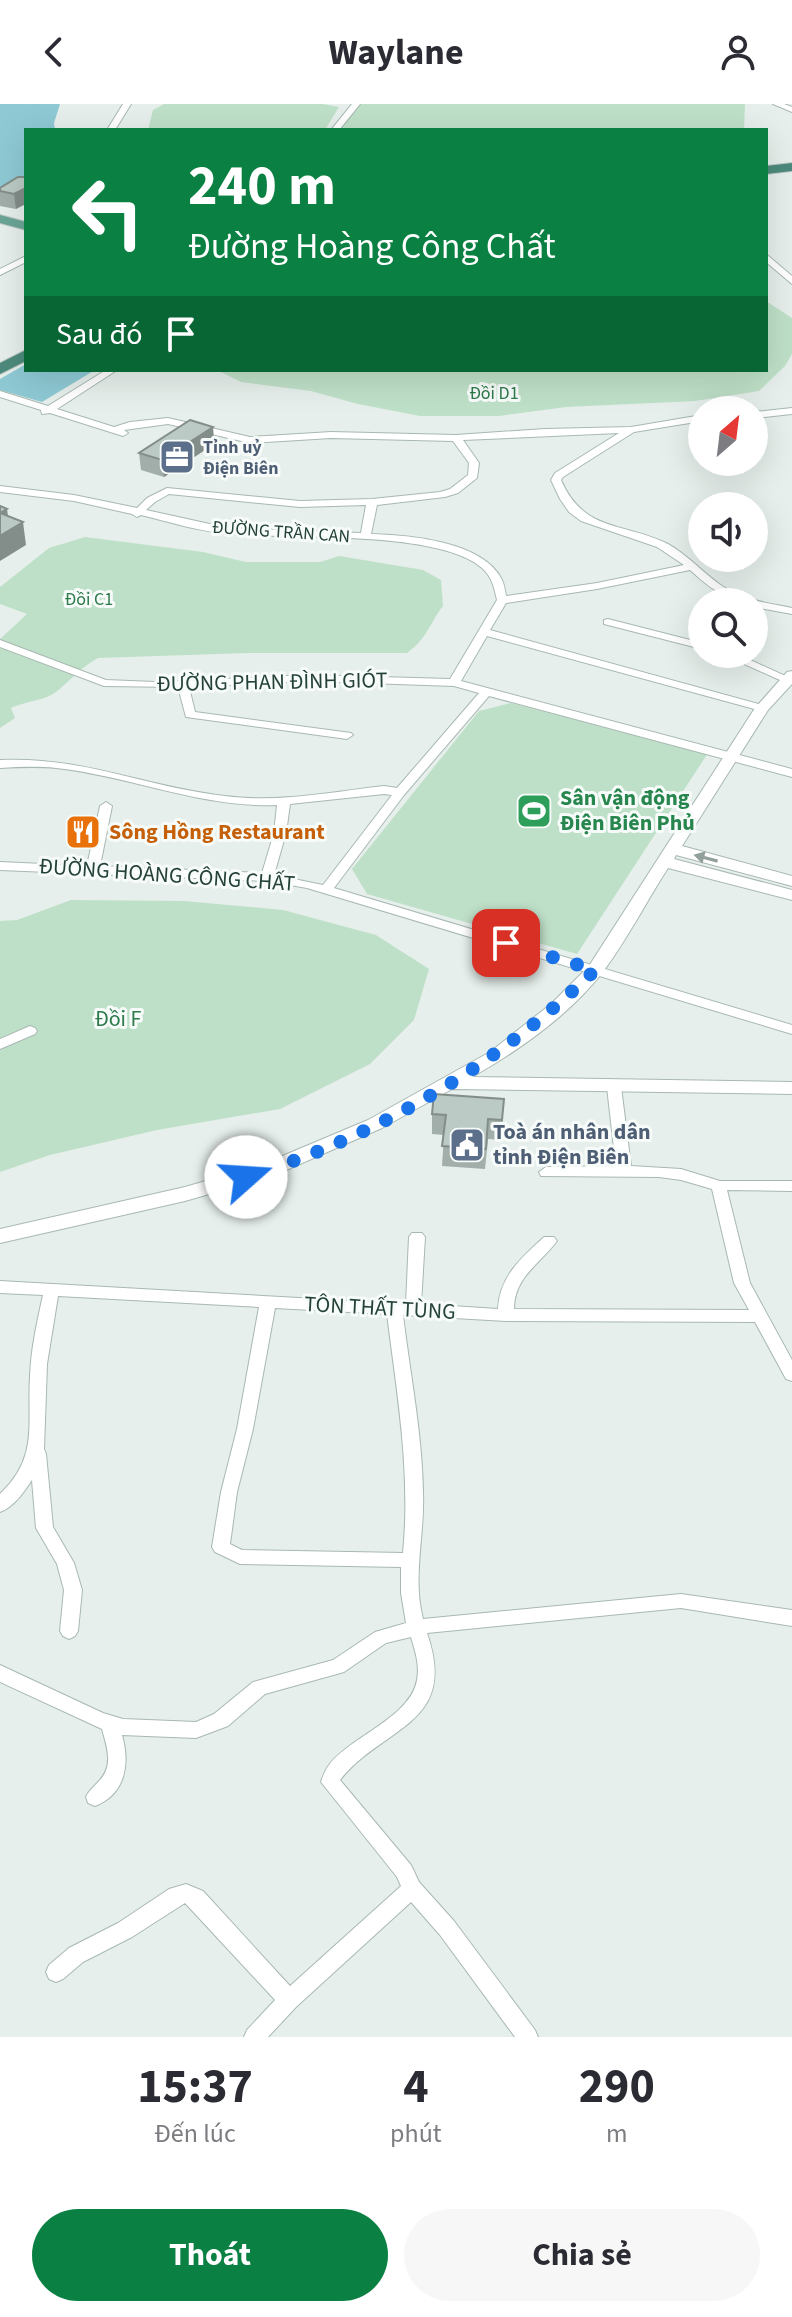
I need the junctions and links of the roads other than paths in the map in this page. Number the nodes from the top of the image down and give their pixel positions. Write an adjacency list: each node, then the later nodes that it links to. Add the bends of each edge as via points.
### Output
1 (127, 104): 5 (street)
2 (356, 104): 6 (street)
3 (777, 104): 4 (street)
4 (792, 110)
5 (112, 128)
6 (337, 128)
7 (792, 165): 8 (highway)
8 (768, 168)
9 (0, 213): 11 (main road)
10 (0, 219): 12 (main road)
11 (24, 219)
12 (24, 225)
13 (768, 259): 16 (street)
14 (24, 260): 17 (street)
15 (792, 269): 16 (street)
16 (780, 271): 18 (street)
17 (0, 272)
18 (792, 281)
19 (24, 342): 20 (highway)
20 (0, 355)
21 (24, 356): 22 (highway)
22 (0, 369)
23 (109, 372): 26 (street)
24 (0, 394): 26 (street)
25 (0, 401): 26 (street)
26 (45, 412): 31 (street, via 117,434 130,425 168,421 250,440 331,435)
27 (787, 412): 29 (street)
28 (688, 420): 30 (street)
29 (792, 423)
30 (631, 430): 31 (street); 36 (street, via 559,475 560,496 580,516 661,545)
31 (456, 438): 33 (street, via 474,463 473,476 464,484 441,495)
32 (0, 489): 34 (street, ĐƯỜNG TRẦN CAN, via 74,498)
33 (372, 502): 34 (street, via 300,504 167,491); 35 (street)
34 (137, 514): 35 (street, ĐƯỜNG TRẦN CAN, via 228,531)
35 (365, 537): 40 (street, ĐƯỜNG TRẦN CAN, via 425,542 467,554 497,579)
36 (688, 565)
37 (688, 568): 40 (street)
38 (697, 572): 39 (street)
39 (718, 588)
40 (502, 600): 44 (street)
41 (768, 607): 42 (street)
42 (792, 611)
43 (608, 622): 45 (street)
44 (486, 632): 49 (street); 52 (street)
45 (688, 642)
46 (0, 643): 50 (street, ĐƯỜNG PHAN ĐÌNH GIÓT, via 104,683)
47 (765, 668): 48 (street)
48 (789, 677): 52 (street)
49 (454, 683): 50 (street, ĐƯỜNG PHAN ĐÌNH GIÓT, via 310,678); 51 (street, ĐƯỜNG PHAN ĐÌNH GIÓT)
50 (183, 684): 53 (street, via 190,715)
51 (487, 691): 54 (street, ĐƯỜNG PHAN ĐÌNH GIÓT); 57 (street)
52 (762, 708): 54 (street)
53 (347, 735)
54 (735, 755): 56 (street, ĐƯỜNG PHAN ĐÌNH GIÓT); 60 (street)
55 (0, 764): 58 (street, via 76,766 222,800)
56 (792, 773)
57 (400, 792): 58 (street); 66 (street)
58 (284, 800): 63 (street)
59 (106, 806): 62 (street)
60 (669, 855): 64 (street); 68 (street)
61 (0, 866): 62 (street, ĐƯỜNG HOÀNG CÔNG CHẤT)
62 (93, 869): 63 (street, ĐƯỜNG HOÀNG CÔNG CHẤT)
63 (267, 877): 66 (street, ĐƯỜNG HOÀNG CÔNG CHẤT)
64 (765, 881): 65 (street); 67 (street)
65 (792, 881)
66 (326, 890): 68 (street, ĐƯỜNG HOÀNG CÔNG CHẤT)
67 (792, 895)
68 (595, 970): 69 (street, ĐƯỜNG HOÀNG CÔNG CHẤT); 72 (street, via 525,1035)
69 (791, 1028)
70 (30, 1031): 71 (street)
71 (0, 1044)
72 (453, 1083): 73 (street); 79 (street, via 268,1170)
73 (614, 1087): 74 (street); 75 (street)
74 (792, 1088)
75 (624, 1171): 76 (street); 78 (street, via 701,1177)
76 (546, 1172)
77 (792, 1186): 78 (street)
78 (721, 1187): 87 (street, via 742,1283)
79 (0, 1236)
80 (417, 1237): 85 (street)
81 (549, 1241): 86 (street, via 509,1284)
82 (0, 1287): 83 (street, TÔN THẤT TÙNG)
83 (52, 1289): 84 (street, TÔN THẤT TÙNG); 89 (street, via 39,1357)
84 (268, 1301): 85 (street, TÔN THẤT TÙNG); 91 (street, via 221,1547 240,1557)
85 (404, 1308): 86 (street, TÔN THẤT TÙNG); 91 (street, via 415,1488)
86 (506, 1315): 87 (street, TÔN THẤT TÙNG)
87 (760, 1316): 88 (street)
88 (792, 1375)
89 (37, 1449): 90 (street, via 21,1482); 94 (street, via 45,1528 73,1590)
90 (0, 1505)
91 (412, 1560): 93 (street, via 410,1591)
92 (792, 1618): 93 (street, via 681,1601)
93 (417, 1628): 96 (street, via 381,1637 338,1666 251,1691 207,1727); 98 (street, via 427,1661 418,1701 386,1733 337,1767 330,1782 404,1871)
94 (69, 1631)
95 (0, 1673): 96 (street)
96 (109, 1723): 97 (street, via 120,1756 118,1771)
97 (95, 1797)
98 (412, 1889): 100 (street); 102 (street)
99 (56, 1972): 100 (street, via 84,1950 186,1893)
100 (289, 2000): 101 (street)
101 (254, 2037)
102 (528, 2037)

